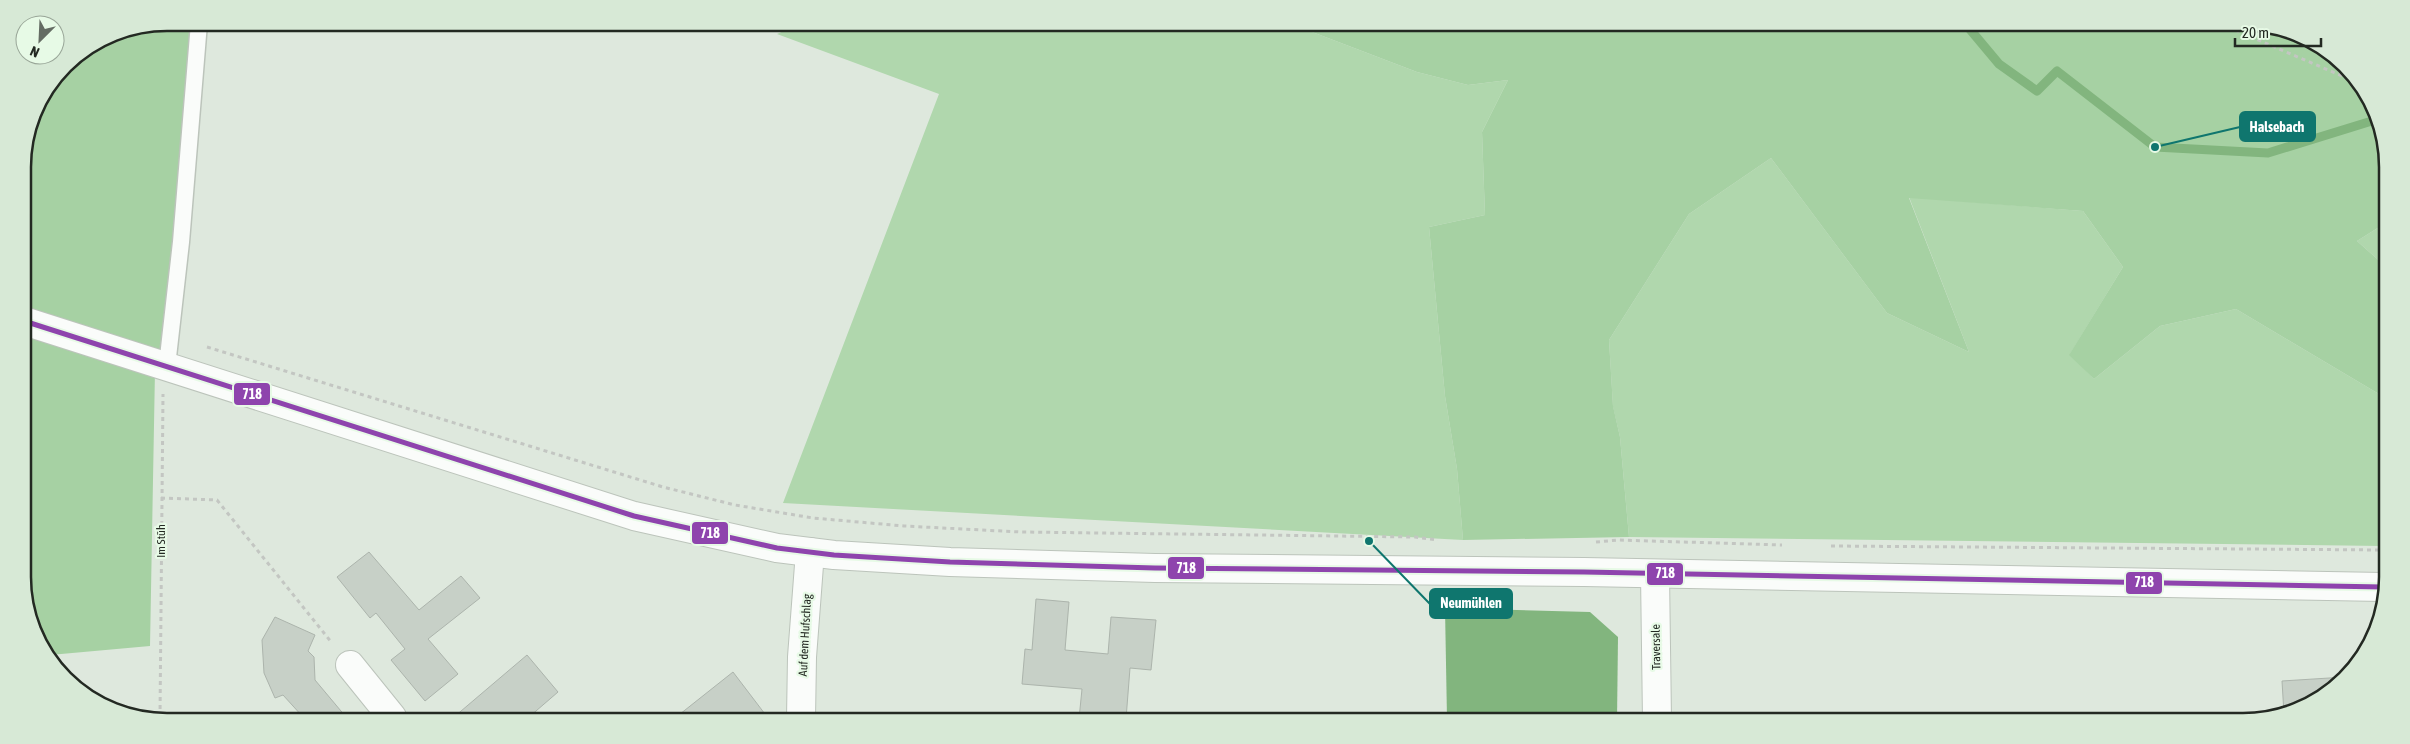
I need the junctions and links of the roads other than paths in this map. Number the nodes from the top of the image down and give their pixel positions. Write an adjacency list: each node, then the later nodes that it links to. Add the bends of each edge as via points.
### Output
1 (198, 32): 3 (lane)
2 (32, 323): 3 (street)
3 (169, 353): 4 (street, via 634,516 777,548)
4 (810, 552): 5 (street, via 950,562); 10 (street, Auf dem Hufschlag)
5 (1655, 574): 6 (street); 8 (street, Traversale)
6 (2378, 587)
7 (350, 665): 9 (street)
8 (1657, 712)
9 (389, 713)
10 (801, 713)

